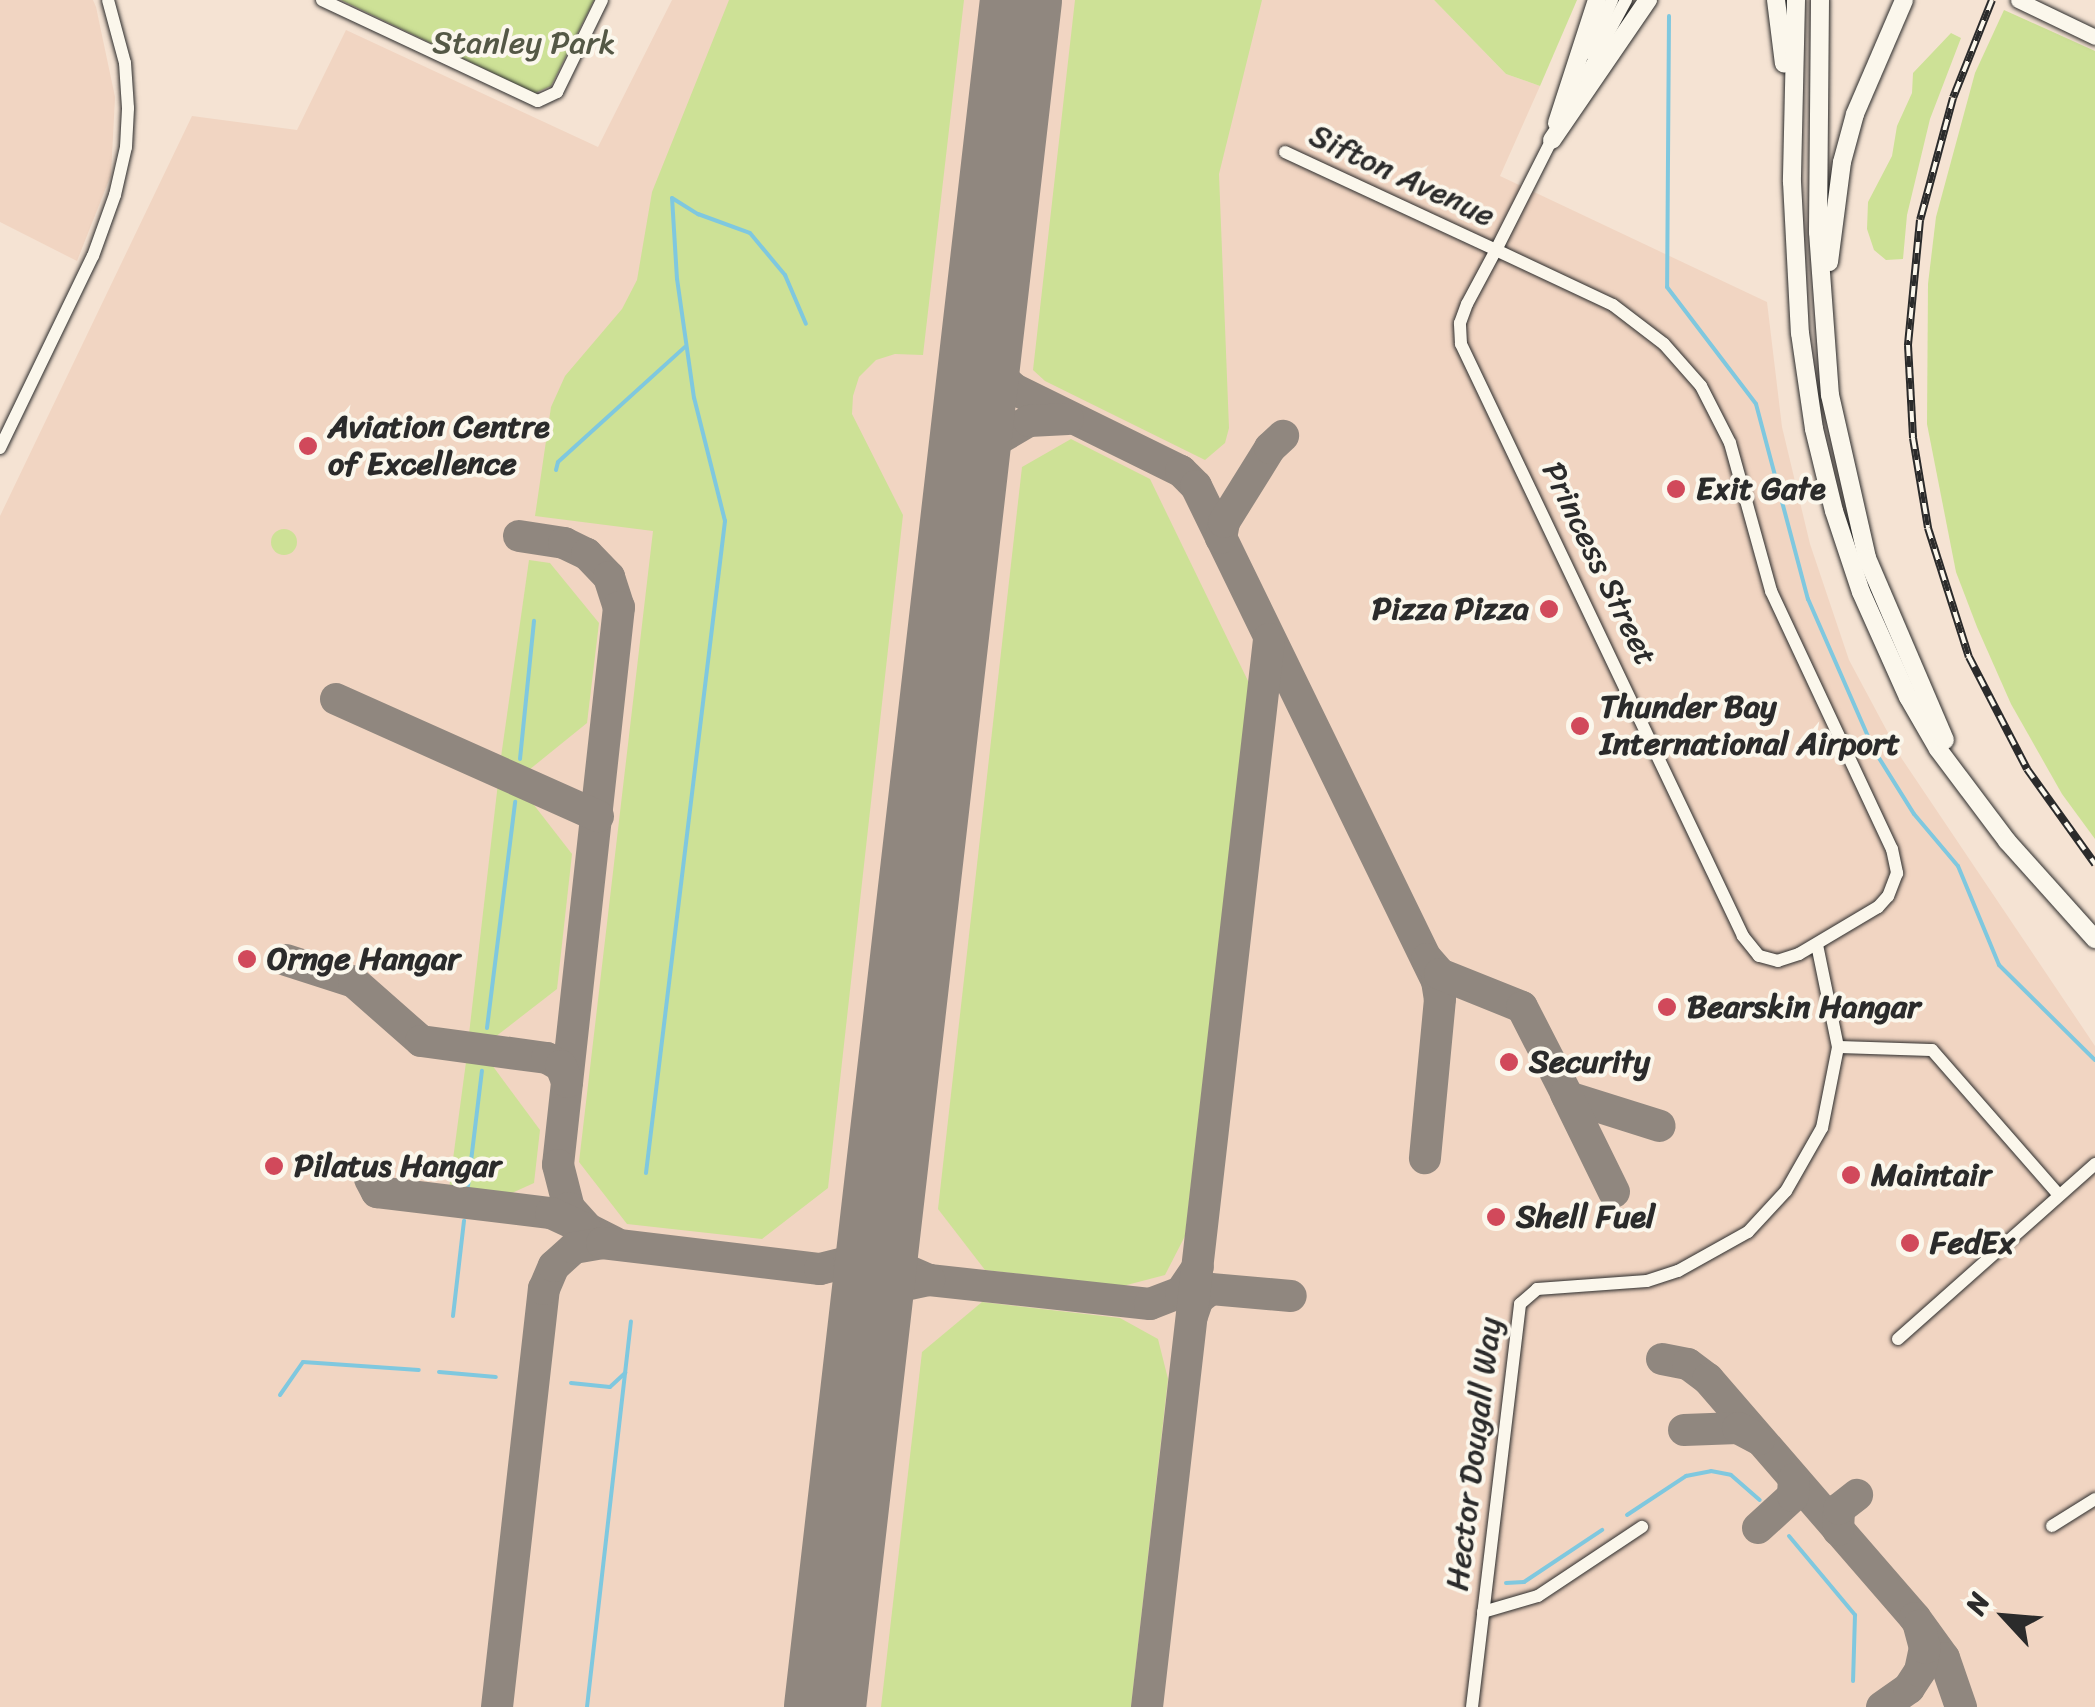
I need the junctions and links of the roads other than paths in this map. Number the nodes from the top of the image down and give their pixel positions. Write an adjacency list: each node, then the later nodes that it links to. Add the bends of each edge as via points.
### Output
1 (108, 0): 19 (street, via 125,63 126,147 94,256)
2 (322, 0): 3 (street, via 544,100 557,92)
3 (602, 0)
4 (1597, 0): 14 (highway)
5 (1612, 0): 14 (street, Princess Street)
6 (1626, 0): 14 (street, Princess Street)
7 (1648, 0): 14 (highway)
8 (1776, 0): 16 (highway)
9 (1796, 0): 16 (highway)
10 (1820, 0): 18 (highway)
11 (1904, 0): 18 (highway, via 1842,162)
12 (2018, 0): 13 (main road)
13 (2095, 37)
14 (1552, 140): 17 (street, Princess Street)
15 (1285, 152): 17 (street, Sifton Avenue)
16 (1792, 182): 20 (highway, via 1800,333 1834,510 1860,592 1908,698)
17 (1496, 250): 22 (street, Princess Street, via 1460,323 1469,360 1752,950 1778,961); 22 (street, Sifton Avenue, via 1637,321 1690,370 1722,422 1771,591 1895,861 1888,896)
18 (1823, 322): 20 (highway, via 1841,458 1866,558)
19 (0, 448)
20 (1967, 785): 21 (highway)
21 (2095, 939)
22 (1816, 945): 23 (street)
23 (1838, 1047): 25 (street, via 1932,1050); 30 (street, Hector Dougall Way, via 1812,1151 1748,1232 1647,1281 1538,1290 1520,1304)
24 (2095, 1164): 25 (street)
25 (2058, 1194): 26 (street)
26 (1898, 1339)
27 (2095, 1498): 28 (street)
28 (2052, 1526)
29 (1642, 1527): 30 (street, via 1538,1596)
30 (1483, 1612): 31 (street, Hector Dougall Way)
31 (1472, 1707)

